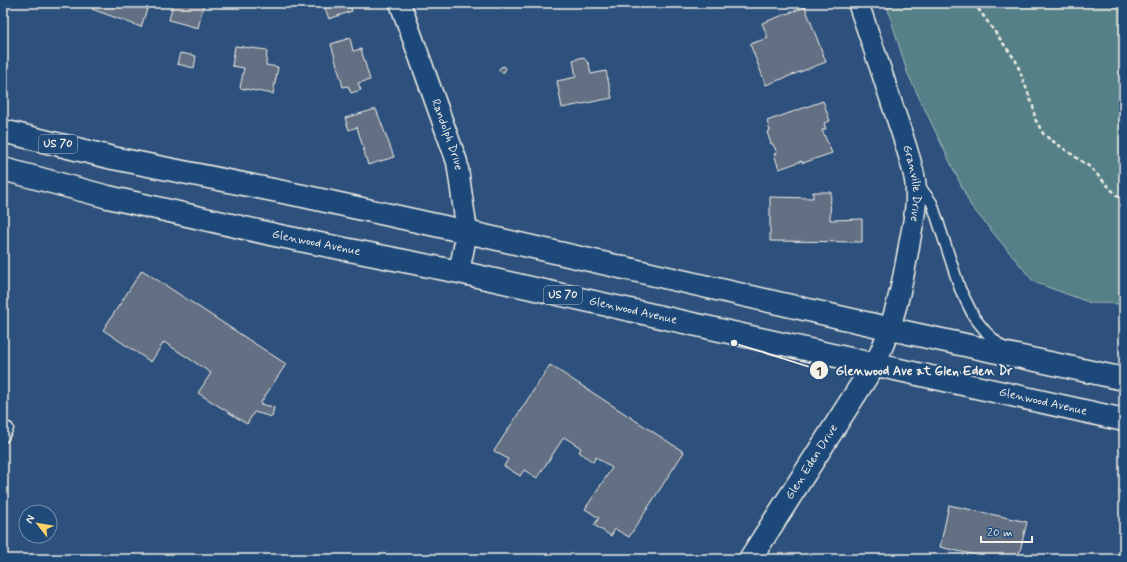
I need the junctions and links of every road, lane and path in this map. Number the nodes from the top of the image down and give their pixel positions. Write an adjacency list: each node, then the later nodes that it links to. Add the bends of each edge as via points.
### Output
1 (400, 3): 8 (street, Randolph Drive, via 457,162)
2 (858, 3): 6 (street, Granville Drive)
3 (974, 3): 7 (path, via 1016,61 1033,106 1035,119 1044,135 1090,167)
4 (3, 131): 8 (main road, US 70, via 113,158)
5 (3, 170): 11 (main road, Glenwood Avenue / US 70, via 275,235)
6 (914, 178): 12 (street, Granville Drive, via 916,211 906,266); 13 (lane, via 932,204 960,289 974,317)
7 (1124, 203)
8 (467, 232): 11 (street, Randolph Drive); 12 (main road, US 70)
9 (1124, 255): 10 (path)
10 (1124, 259)
11 (459, 272): 14 (main road, Glenwood Avenue / US 70)
12 (890, 328): 13 (main road, US 70); 14 (street, Granville Drive)
13 (1009, 354): 15 (main road, US 70)
14 (874, 365): 16 (main road, Glenwood Avenue / US 70); 17 (main road, Glen Eden Drive)
15 (1124, 379)
16 (1124, 420)
17 (750, 559)

